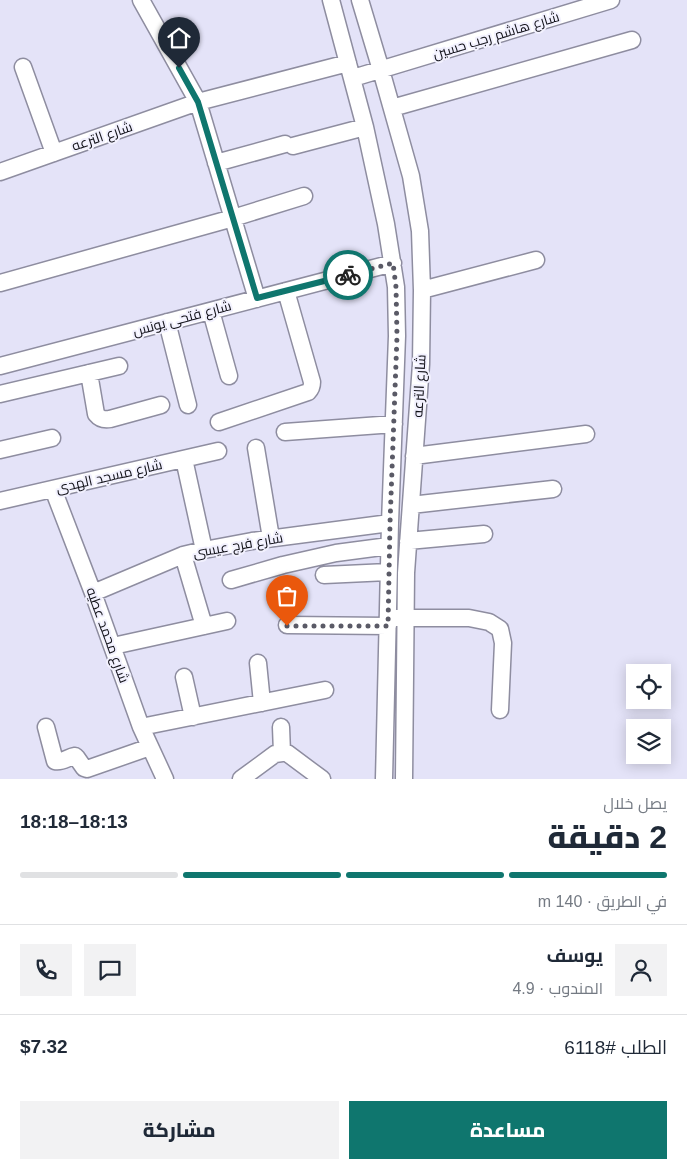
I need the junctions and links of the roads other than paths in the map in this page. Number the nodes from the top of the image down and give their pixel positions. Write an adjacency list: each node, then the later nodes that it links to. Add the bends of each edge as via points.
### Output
1 (141, 0): 10 (street)
2 (331, 0): 8 (street, شارع الترعه)
3 (360, 0): 9 (street, شارع الترعه)
4 (611, 0): 5 (street, شارع هاشم رجب حسين)
5 (564, 7): 9 (street, شارع هاشم رجب حسين)
6 (632, 40): 11 (street)
7 (23, 67): 13 (street)
8 (351, 70): 9 (street, شارع هاشم رجب حسين); 10 (street, شارع الترعه); 12 (street, شارع الترعه)
9 (382, 70): 11 (street, شارع الترعه)
10 (198, 102): 13 (street, شارع الترعه); 14 (street)
11 (392, 108): 21 (street, شارع الترعه, via 411,176 420,231)
12 (365, 127): 14 (street); 19 (street, شارع الترعه)
13 (54, 153): 15 (street, شارع الترعه)
14 (216, 163): 17 (street)
15 (0, 172)
16 (304, 196): 17 (street)
17 (233, 218): 20 (street); 23 (street)
18 (536, 260): 21 (street)
19 (393, 263): 22 (street, شارع فتحى يونس); 34 (street, شارع الترعه, via 397,336)
20 (0, 283)
21 (422, 290): 41 (street, شارع الترعه, via 421,364)
22 (286, 291): 23 (street, شارع فتحى يونس); 33 (street, via 312,382 311,390)
23 (257, 298): 24 (street, شارع فتحى يونس)
24 (211, 311): 25 (street, شارع فتحى يونس); 29 (street)
25 (166, 322): 26 (street, شارع فتحى يونس); 32 (street)
26 (0, 366)
27 (119, 366): 28 (street)
28 (89, 373): 30 (street); 31 (street, via 96,414 100,418 110,419)
29 (229, 376)
30 (0, 394)
31 (161, 405)
32 (188, 405)
33 (219, 422)
34 (394, 424): 35 (street); 47 (street, شارع الترعه)
35 (285, 432)
36 (586, 434): 41 (street)
37 (52, 438): 39 (street)
38 (256, 448): 49 (street)
39 (0, 450)
40 (218, 451): 42 (street, شارع مسجد الهدى)
41 (414, 456): 46 (street, شارع الترعه)
42 (184, 459): 43 (street, شارع مسجد الهدى); 52 (street)
43 (53, 489): 45 (street, شارع مسجد الهدى); 57 (street, شارع محمد عطيه)
44 (553, 490): 46 (street)
45 (0, 501)
46 (411, 506): 50 (street, شارع الترعه)
47 (390, 523): 49 (street, شارع فرج عيسى); 51 (street, شارع الترعه)
48 (484, 534): 50 (street)
49 (270, 538): 52 (street, شارع فرج عيسى)
50 (408, 541): 58 (street, شارع الترعه)
51 (389, 546): 54 (street, شارع الترعه); 56 (street, via 283,564)
52 (204, 550): 53 (street, شارع فرج عيسى)
53 (183, 555): 57 (street, شارع فرج عيسى); 61 (street)
54 (388, 572): 55 (street); 60 (street, شارع الترعه)
55 (324, 575)
56 (232, 580)
57 (93, 593): 63 (street, شارع محمد عطيه)
58 (406, 618): 60 (street); 68 (street, via 469,618 500,628 503,643); 79 (street, شارع الترعه)
59 (227, 621): 61 (street)
60 (388, 622): 62 (street); 78 (street, شارع الترعه)
61 (204, 626): 63 (street)
62 (287, 626)
63 (113, 646): 71 (street, شارع محمد عطيه)
64 (258, 663): 67 (street)
65 (184, 677): 69 (street)
66 (325, 690): 67 (street)
67 (262, 703): 69 (street)
68 (500, 710)
69 (193, 717): 71 (street)
70 (46, 727): 73 (street, via 55,761 75,756 88,769)
71 (141, 727): 73 (street, شارع محمد عطيه)
72 (281, 727): 74 (street)
73 (150, 747): 75 (street, شارع محمد عطيه)
74 (282, 753): 76 (street); 77 (street, via 287,753)
75 (165, 779)
76 (241, 779)
77 (322, 779)
78 (384, 779)
79 (404, 779)

